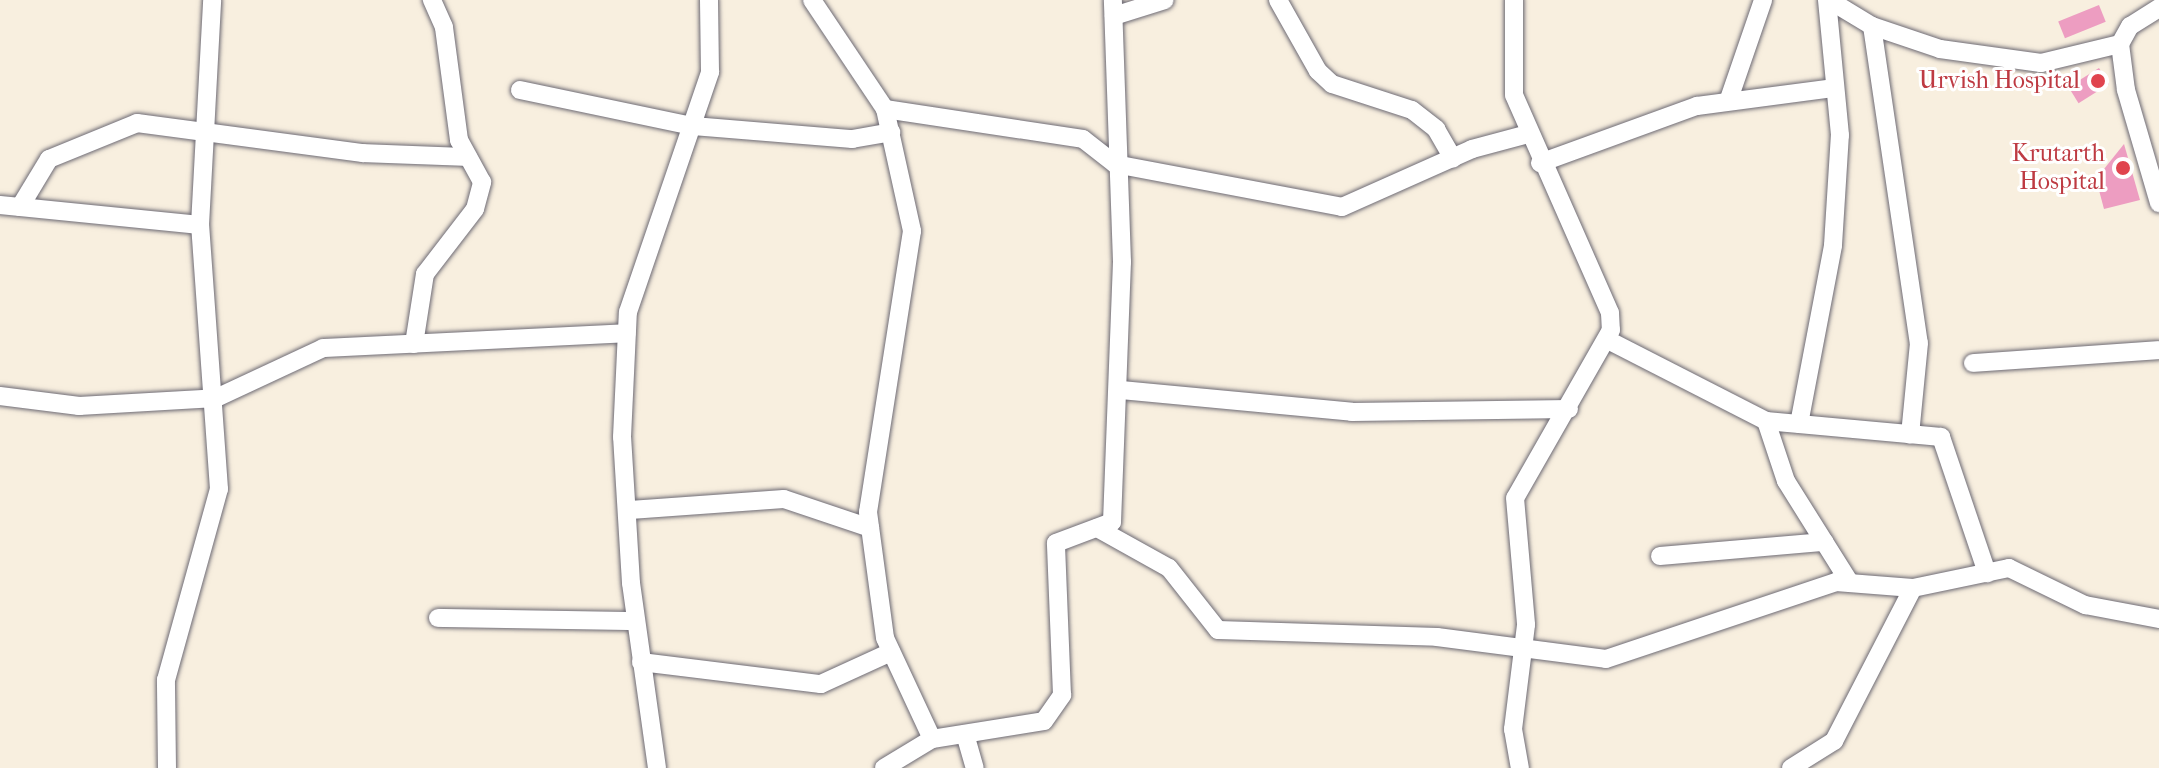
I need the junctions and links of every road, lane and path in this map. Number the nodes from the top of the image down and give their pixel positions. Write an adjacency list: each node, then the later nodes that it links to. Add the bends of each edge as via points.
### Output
1 (212, 0): 18 (street)
2 (432, 0): 22 (street)
3 (709, 0): 19 (street, via 710,72)
4 (812, 0): 17 (street)
5 (1165, 0): 10 (street)
6 (1278, 0): 23 (street, via 1332,84 1412,110)
7 (1514, 0): 21 (street, via 1509,68)
8 (1763, 0): 16 (street)
9 (1828, 0): 12 (street); 14 (street)
10 (1114, 8): 25 (street)
11 (2159, 8): 13 (street, via 2130,26)
12 (1872, 26): 13 (street, via 1940,49 2041,63); 41 (street, via 1919,343)
13 (2120, 44): 26 (street, via 2126,90)
14 (1833, 88): 16 (street); 40 (street, via 1840,135 1833,245)
15 (520, 90): 19 (street)
16 (1729, 99): 24 (street, via 1656,117)
17 (885, 109): 20 (street); 25 (street, via 1083,139)
18 (204, 126): 22 (street, via 363,153); 28 (street, via 137,123 69,148 36,175); 29 (street)
19 (693, 126): 20 (street, via 852,139); 30 (street)
20 (891, 132): 43 (street, via 912,231 873,461)
21 (1528, 134): 23 (street); 24 (street)
22 (468, 157): 32 (street, via 480,174 481,193 425,274)
23 (1453, 158): 25 (street, via 1342,207)
24 (1540, 163): 31 (street, via 1610,313)
25 (1115, 164): 35 (street)
26 (2159, 203)
27 (0, 205): 28 (street)
28 (20, 207): 29 (street)
29 (200, 225): 37 (street)
30 (627, 333): 32 (street); 42 (street, via 622,437)
31 (1608, 340): 38 (street); 39 (street)
32 (414, 344): 37 (street, via 323,348)
33 (2159, 350): 34 (street)
34 (1973, 363)
35 (1121, 390): 38 (street, via 1352,412); 44 (street, via 1112,522)
36 (0, 396): 37 (street, via 79,406)
37 (216, 398): 58 (street, via 219,489 166,680)
38 (1569, 409): 53 (street, via 1515,498)
39 (1766, 421): 40 (street); 45 (street, via 1786,481)
40 (1799, 424): 41 (street)
41 (1910, 435): 47 (street, via 1941,437)
42 (630, 510): 43 (street, via 784,499); 52 (street)
43 (870, 528): 54 (street)
44 (1097, 528): 53 (street, via 1169,568 1218,630); 56 (street, via 1056,543 1062,695 1044,721)
45 (1824, 542): 46 (street); 48 (street)
46 (1660, 556)
47 (1987, 573): 49 (street); 51 (street, via 2009,568 2085,605)
48 (1850, 583): 49 (street); 53 (street, via 1606,659)
49 (1913, 588): 63 (street, via 1834,741)
50 (438, 618): 52 (street)
51 (2159, 619)
52 (634, 621): 55 (street)
53 (1525, 647): 62 (street, via 1513,729)
54 (891, 652): 55 (street, via 821,684); 57 (street)
55 (641, 662): 59 (street)
56 (965, 734): 57 (street); 61 (street)
57 (932, 739): 60 (street)
58 (167, 768)
59 (657, 768)
60 (884, 768)
61 (975, 768)
62 (1520, 768)
63 (1791, 768)

